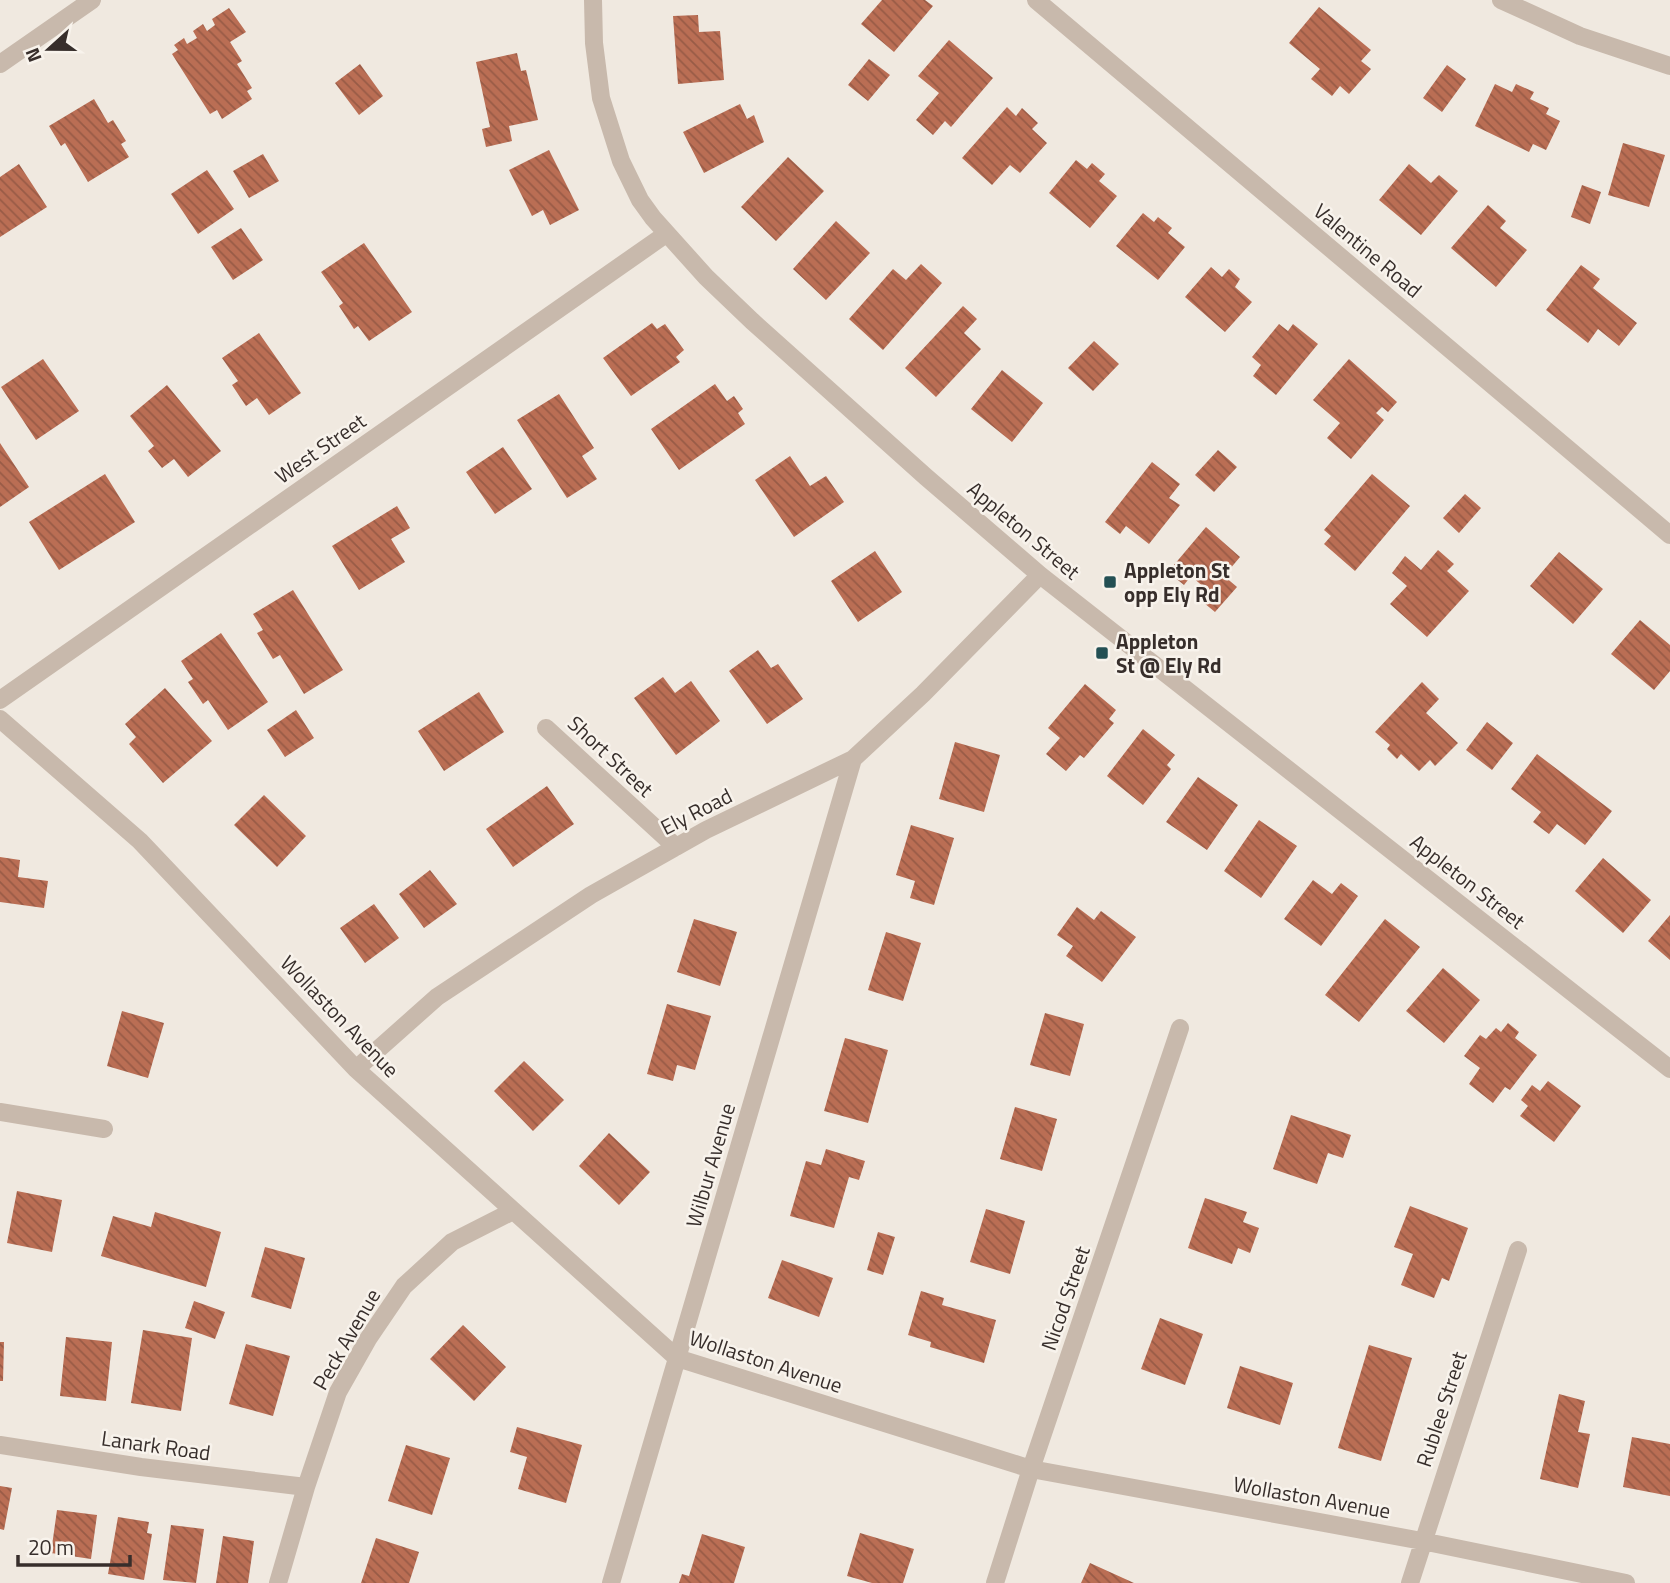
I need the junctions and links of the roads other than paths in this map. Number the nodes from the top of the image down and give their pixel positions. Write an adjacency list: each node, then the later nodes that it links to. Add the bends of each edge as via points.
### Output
1 (92, 0): 5 (street)
2 (593, 0): 7 (street, Appleton Street, via 601,98 611,133 640,200)
3 (1036, 0): 8 (street, Valentine Road)
4 (1501, 0): 6 (street, via 1580,36)
5 (0, 64)
6 (1670, 65)
7 (666, 234): 9 (street, Appleton Street, via 752,321); 10 (street, West Street)
8 (1670, 535)
9 (1040, 575): 13 (street, Ely Road); 17 (street, Appleton Street)
10 (0, 699)
11 (0, 719): 16 (street, Wollaston Avenue, via 140,841)
12 (546, 727): 14 (street, Short Street)
13 (853, 760): 14 (street, Ely Road); 22 (street, Wilbur Avenue)
14 (676, 847): 16 (street, Ely Road, via 591,895 438,997)
15 (1180, 1028): 24 (street, Nicod Street)
16 (356, 1069): 20 (street, Wollaston Avenue)
17 (1670, 1069)
18 (0, 1112): 19 (street)
19 (104, 1129)
20 (513, 1211): 22 (street, Wollaston Avenue); 25 (street, Peck Avenue, via 452,1242 404,1286 338,1392)
21 (1518, 1250): 26 (street, Rublee Street)
22 (677, 1358): 24 (street, Wollaston Avenue); 28 (street, Wilbur Avenue)
23 (0, 1445): 25 (street, Lanark Road)
24 (1031, 1469): 26 (street, Wollaston Avenue); 29 (street, Nicod Street)
25 (306, 1487): 27 (street, Peck Avenue)
26 (1422, 1541): 30 (street, Rublee Street); 31 (street, Wollaston Avenue)
27 (278, 1583)
28 (611, 1583)
29 (995, 1583)
30 (1410, 1583)
31 (1626, 1583)

